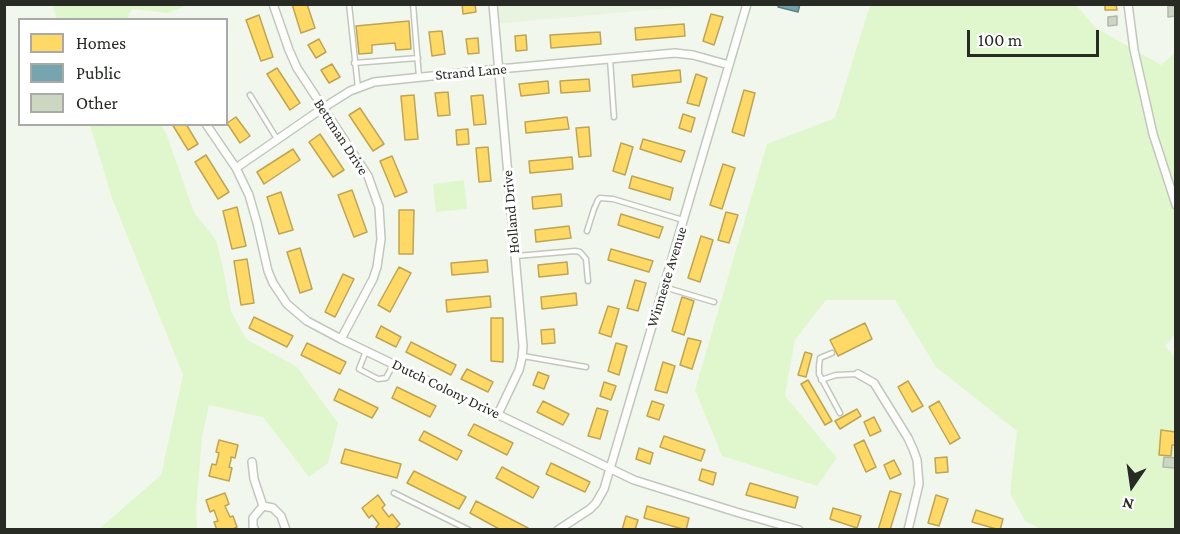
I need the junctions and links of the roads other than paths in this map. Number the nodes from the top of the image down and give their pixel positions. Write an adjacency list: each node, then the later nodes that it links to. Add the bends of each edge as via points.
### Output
1 (273, 4): 15 (street, Bettman Drive, via 297,68)
2 (349, 4): 9 (lane)
3 (413, 4): 7 (lane)
4 (493, 4): 11 (street, Holland Drive)
5 (747, 4): 10 (street, Winneste Avenue)
6 (1128, 4): 20 (street, via 1153,134)
7 (418, 58): 9 (lane); 12 (lane)
8 (610, 59): 10 (street, Strand Lane, via 675,53); 11 (street, Strand Lane); 16 (lane)
9 (354, 63): 13 (lane)
10 (729, 65): 21 (street, Winneste Avenue)
11 (499, 69): 12 (street, Strand Lane); 23 (street, Holland Drive)
12 (419, 77): 13 (street, Strand Lane, via 374,82)
13 (358, 88): 15 (street, Strand Lane)
14 (250, 95): 18 (lane)
15 (323, 108): 18 (street, Strand Lane); 27 (street, Bettman Drive, via 368,176 381,223 380,252 373,279)
16 (614, 117)
17 (207, 126): 19 (street, Dutch Colony Drive)
18 (278, 139): 19 (street, Strand Lane)
19 (236, 168): 27 (street, Dutch Colony Drive, via 254,211 268,271 279,294 301,317)
20 (1176, 206)
21 (684, 221): 22 (lane, via 600,198); 25 (street, Winneste Avenue)
22 (587, 231)
23 (515, 256): 24 (lane, via 580,252 586,259); 30 (street, Holland Drive)
24 (588, 281)
25 (664, 287): 26 (lane); 38 (street, Winneste Avenue)
26 (714, 302)
27 (341, 339): 28 (street, Dutch Colony Drive)
28 (366, 351): 31 (street, Dutch Colony Drive); 31 (lane, via 359,369 378,379 386,378)
29 (832, 353): 34 (lane, via 819,361)
30 (522, 356): 32 (lane); 36 (street, Holland Drive)
31 (393, 364): 36 (street, Dutch Colony Drive)
32 (586, 367)
33 (858, 374): 34 (lane); 47 (street, via 874,383 913,449 918,484)
34 (821, 380): 35 (lane)
35 (840, 413)
36 (498, 414): 38 (street, Dutch Colony Drive)
37 (252, 462): 40 (street)
38 (610, 469): 41 (street, Winneste Avenue, via 596,503); 46 (street, Dutch Colony Drive, via 634,480)
39 (394, 493): 42 (lane)
40 (262, 506): 43 (street, via 253,518); 44 (street, via 273,508 281,516)
41 (572, 526): 45 (street, Winneste Avenue)
42 (468, 529)
43 (255, 530)
44 (286, 530)
45 (558, 530)
46 (799, 530)
47 (908, 530)

